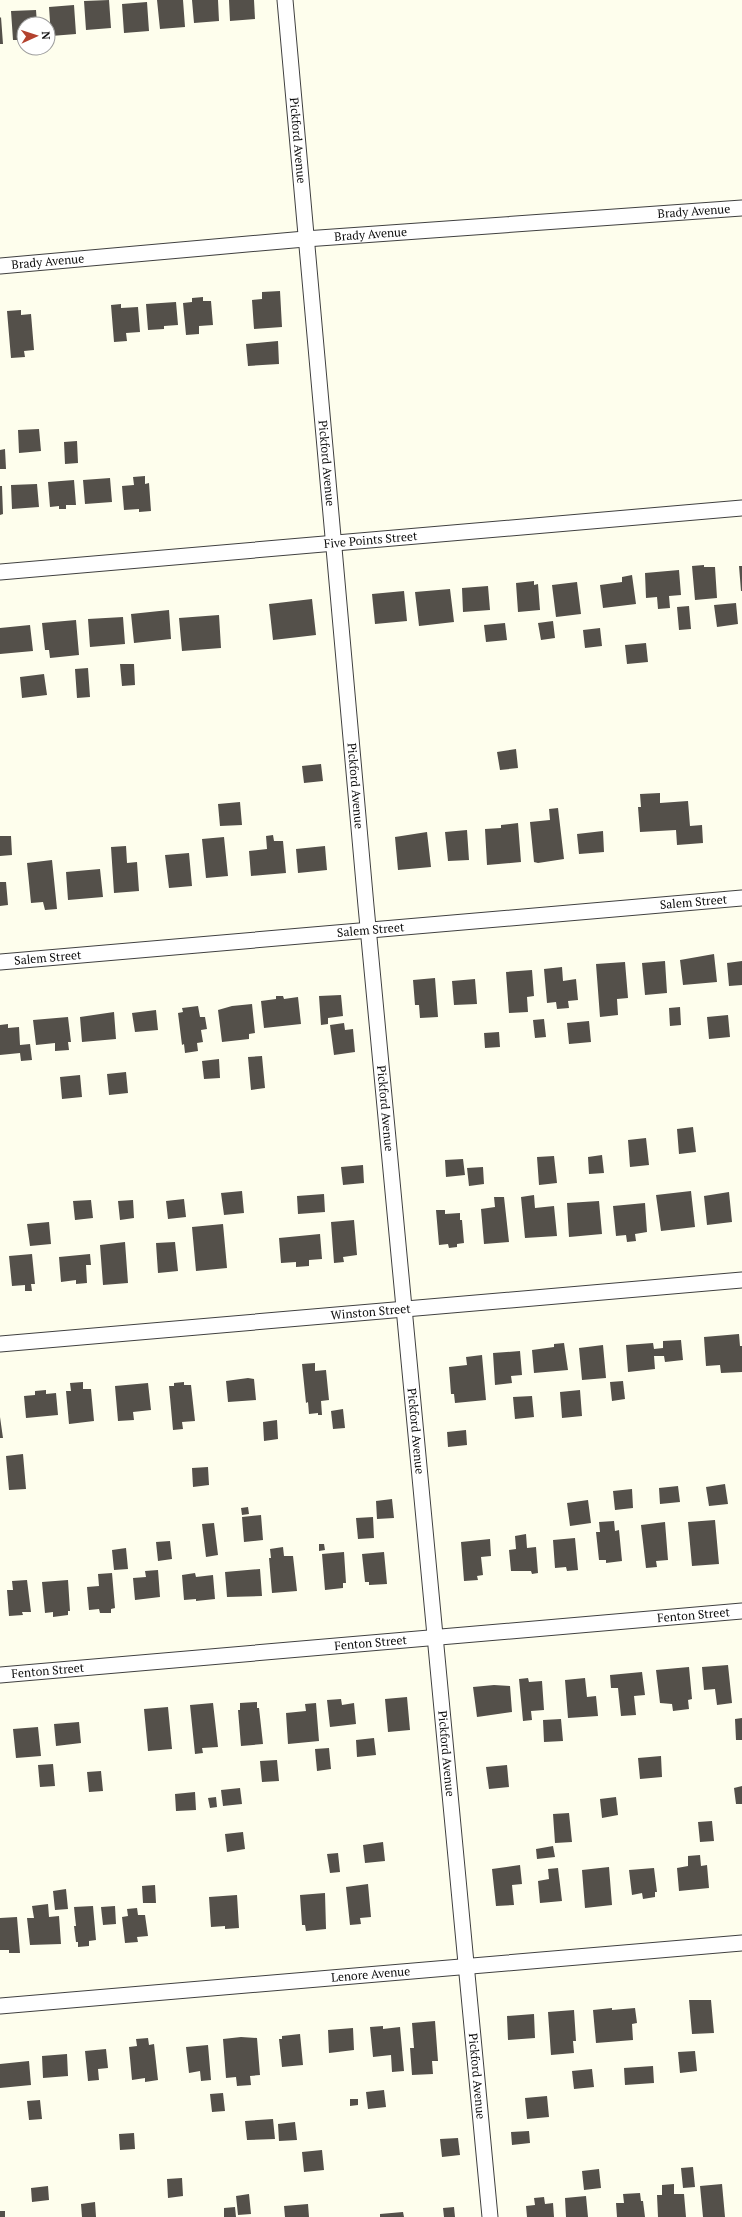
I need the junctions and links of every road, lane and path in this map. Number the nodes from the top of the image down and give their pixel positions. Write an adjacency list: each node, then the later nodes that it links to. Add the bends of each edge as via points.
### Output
1 (285, 0): 3 (street, Pickford Avenue)
2 (742, 208): 3 (street, Brady Avenue)
3 (305, 240): 4 (street, Brady Avenue); 6 (street, Pickford Avenue)
4 (0, 266)
5 (742, 508): 6 (street, Five Points Street)
6 (332, 543): 7 (street, Five Points Street); 9 (street, Pickford Avenue)
7 (0, 572)
8 (742, 898): 9 (street, Salem Street)
9 (368, 930): 10 (street, Salem Street); 12 (street, Pickford Avenue)
10 (0, 962)
11 (742, 1280): 12 (street, Winston Street)
12 (404, 1310): 13 (street, Winston Street); 15 (street, Pickford Avenue)
13 (0, 1344)
14 (742, 1611): 15 (street, Fenton Street)
15 (435, 1637): 16 (street, Fenton Street); 18 (street, Pickford Avenue)
16 (0, 1675)
17 (742, 1943): 18 (street, Lenore Avenue)
18 (466, 1967): 19 (street, Lenore Avenue); 20 (street, Pickford Avenue)
19 (0, 2006)
20 (490, 2217)

